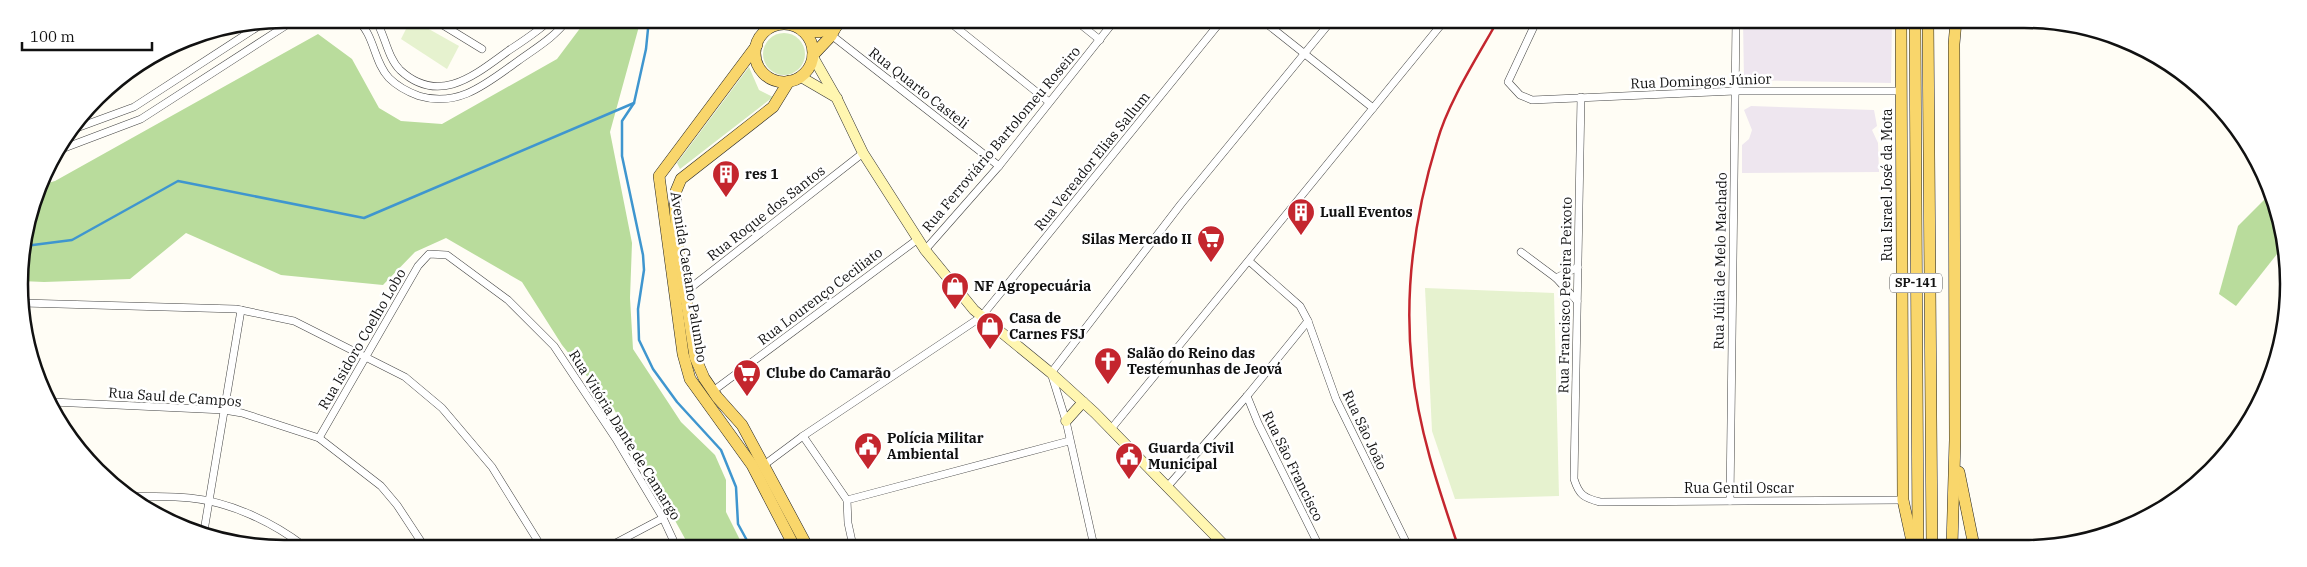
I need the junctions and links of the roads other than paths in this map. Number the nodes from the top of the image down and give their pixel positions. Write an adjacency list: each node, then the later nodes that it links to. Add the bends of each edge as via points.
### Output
1 (282, 28): 39 (street, via 141,119)
2 (363, 28): 6 (street, via 389,78 408,92 431,100 455,99 478,90)
3 (379, 28): 5 (street, via 399,69 415,80 433,86 452,85 471,78)
4 (448, 28): 27 (street)
5 (539, 28)
6 (560, 28)
7 (768, 28): 26 (main road)
8 (802, 28): 29 (main road, via 809,38)
9 (806, 28): 10 (main road, via 819,32)
10 (834, 28): 29 (main road); 41 (street, Rua Quarto Casteli)
11 (957, 28): 36 (street)
12 (1084, 28): 25 (street)
13 (1108, 28): 25 (street, Rua Ferroviário Bartolomeu Roseiro)
14 (1216, 28): 53 (street, Rua Vereador Elias Sallum)
15 (1272, 28): 28 (street)
16 (1325, 28): 28 (street)
17 (1438, 28): 37 (street)
18 (1533, 28): 34 (street, Rua Domingos Júnior, via 1508,82 1520,95 1532,100)
19 (1736, 28): 32 (street, Rua Júlia de Melo Machado)
20 (1901, 28): 33 (main road, Rua Israel José da Mota / SP-141)
21 (1915, 28): 91 (main road, SP-141)
22 (1928, 28): 92 (main road, SP-141)
23 (1955, 28): 66 (main road, SP-141)
24 (253, 30): 38 (street, via 134,107)
25 (1100, 40): 36 (street, Rua Ferroviário Bartolomeu Roseiro)
26 (757, 45): 31 (main road, via 757,63 762,71 779,81); 83 (main road, Avenida Caetano Palumbo, via 659,176 683,354 690,379 752,465)
27 (482, 49)
28 (1304, 54): 37 (street); 56 (street, via 1181,204)
29 (813, 56): 30 (main road, via 811,65); 35 (main road)
30 (801, 76): 31 (main road); 35 (main road)
31 (789, 81): 49 (main road, Avenida Caetano Palumbo, via 773,108 681,179 675,204)
32 (1735, 91): 33 (street, Rua Domingos Júnior); 34 (street, Rua Domingos Júnior); 74 (street, Rua Júlia de Melo Machado)
33 (1902, 91): 73 (main road, Rua Israel José da Mota / SP-141)
34 (1581, 97): 47 (street, Rua Francisco Pereira Peixoto)
35 (837, 99): 40 (main road)
36 (1049, 102): 41 (street, Rua Ferroviário Bartolomeu Roseiro)
37 (1373, 108): 46 (street)
38 (80, 128)
39 (67, 147)
40 (863, 153): 42 (main road); 49 (street, Rua Roque dos Santos)
41 (999, 166): 43 (street, Rua Ferroviário Bartolomeu Roseiro)
42 (918, 239): 43 (main road); 57 (street, Rua Lourenço Ceciliato)
43 (925, 250): 53 (main road)
44 (1521, 252): 48 (street)
45 (429, 254): 55 (street, Rua Isidoro Coelho Lobo, via 418,266); 76 (street, Rua Vitória Dante de Camargo, via 447,255 508,300 554,346 611,431)
46 (1249, 261): 54 (street, Rua São João, via 1300,306); 63 (street)
47 (1578, 267): 48 (street); 50 (street, Rua Francisco Pereira Peixoto)
48 (1556, 278): 50 (street)
49 (684, 293): 57 (main road, Avenida Caetano Palumbo, via 695,357)
50 (1577, 301): 70 (street, Rua Francisco Pereira Peixoto, via 1574,479)
51 (28, 303): 52 (street)
52 (241, 310): 55 (street, via 294,321); 61 (street)
53 (981, 317): 56 (main road); 64 (street, Rua Vereador Elias Sallum)
54 (1308, 321): 58 (street); 89 (street, Rua São João, via 1336,399)
55 (366, 358): 65 (street, Rua Isidoro Coelho Lobo); 80 (street, via 405,378 460,427 492,468)
56 (1051, 373): 60 (main road); 62 (street)
57 (713, 391): 68 (main road, Avenida Caetano Palumbo, via 742,425)
58 (1247, 396): 69 (street); 88 (street, Rua São Francisco)
59 (57, 402): 61 (street, Rua Saul de Campos)
60 (1083, 402): 62 (main road); 63 (main road)
61 (224, 410): 65 (street, Rua Saul de Campos); 75 (street)
62 (1066, 421): 67 (street)
63 (1111, 429): 69 (main road)
64 (803, 436): 68 (street, Rua Vereador Elias Sallum); 72 (street)
65 (319, 438): 79 (street, Rua Saul de Campos, via 381,486)
66 (1955, 440): 93 (main road, SP-141); 94 (main road, SP-141)
67 (1069, 441): 72 (street); 86 (street)
68 (764, 465): 84 (main road, Avenida Caetano Palumbo)
69 (1168, 486): 87 (main road)
70 (1578, 492): 74 (street, Rua Gentil Oscar, via 1584,498 1600,502)
71 (142, 496): 75 (street)
72 (847, 500): 85 (street)
73 (1903, 500): 74 (street, Rua Gentil Oscar); 90 (main road, Rua Israel José da Mota)
74 (1730, 501)
75 (209, 502): 77 (street); 78 (street, via 251,515)
76 (663, 518): 81 (street); 82 (street, Rua Vitória Dante de Camargo)
77 (205, 527)
78 (296, 540)
79 (420, 540)
80 (537, 540)
81 (621, 540)
82 (673, 540)
83 (791, 540)
84 (804, 540)
85 (852, 540)
86 (1093, 540)
87 (1219, 540)
88 (1316, 540)
89 (1403, 540)
90 (1912, 540)
91 (1918, 540)
92 (1932, 540)
93 (1952, 540)
94 (1973, 540)

